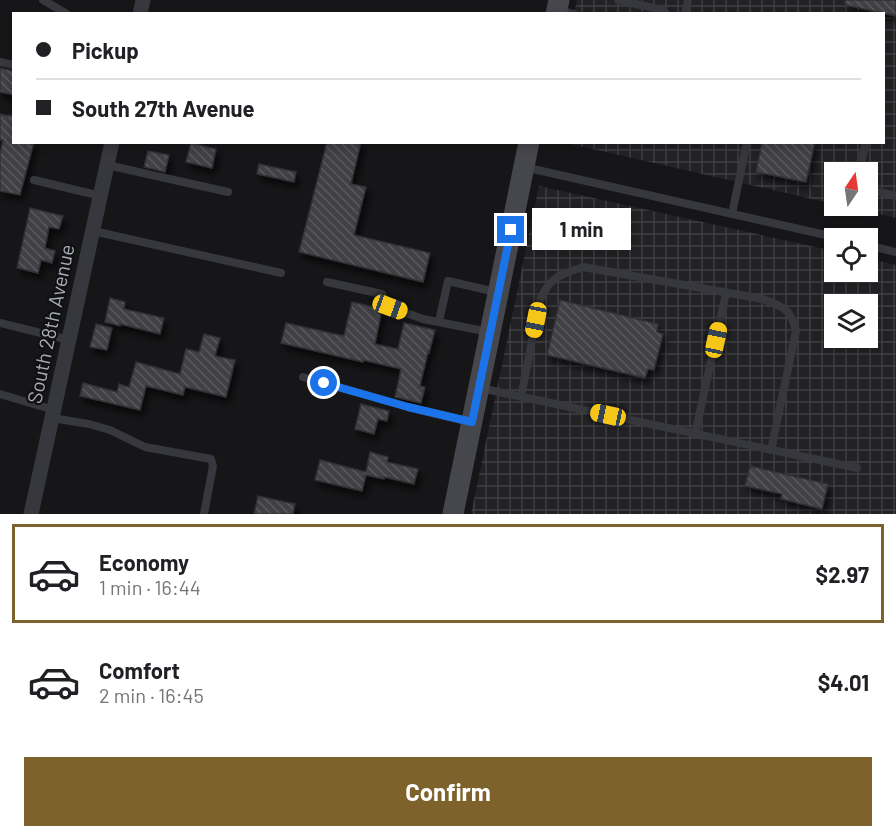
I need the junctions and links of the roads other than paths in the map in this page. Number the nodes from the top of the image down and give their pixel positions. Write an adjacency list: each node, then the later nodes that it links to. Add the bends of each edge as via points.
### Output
1 (43, 0): 3 (lane)
2 (618, 0): 4 (lane)
3 (64, 12)
4 (664, 12)
5 (112, 144): 10 (street, South 28th Avenue)
6 (529, 144): 11 (main road)
7 (747, 144): 17 (lane)
8 (866, 144): 9 (lane)
9 (861, 162)
10 (107, 165): 13 (lane); 15 (street, South 28th Avenue)
11 (524, 167): 17 (lane); 24 (main road)
12 (34, 180): 15 (lane)
13 (228, 192)
14 (878, 192): 16 (lane)
15 (101, 196): 18 (street, South 28th Avenue)
16 (896, 196)
17 (732, 214): 19 (lane)
18 (93, 231): 22 (lane); 29 (street, South 28th Avenue)
19 (824, 235)
20 (878, 248): 21 (lane)
21 (896, 252)
22 (280, 273)
23 (327, 282): 26 (lane, via 382,294 390,307)
24 (498, 292): 26 (lane, via 448,281); 28 (main road)
25 (726, 293): 33 (lane, via 583,267 566,272 546,287 540,300); 36 (lane); 37 (lane, via 764,299 784,307 793,319 796,331)
26 (439, 321): 28 (lane)
27 (0, 323): 29 (lane)
28 (490, 332): 31 (main road)
29 (69, 340): 34 (street, South 28th Avenue)
30 (303, 377): 35 (lane)
31 (479, 388): 33 (lane); 35 (main road)
32 (0, 394): 34 (lane)
33 (521, 397): 36 (lane)
34 (53, 414): 39 (street, South 28th Avenue); 40 (lane, via 110,430 145,447 211,459)
35 (472, 422): 41 (main road)
36 (695, 434): 37 (lane)
37 (771, 450): 38 (lane)
38 (857, 468)
39 (31, 514)
40 (204, 514)
41 (453, 514)

